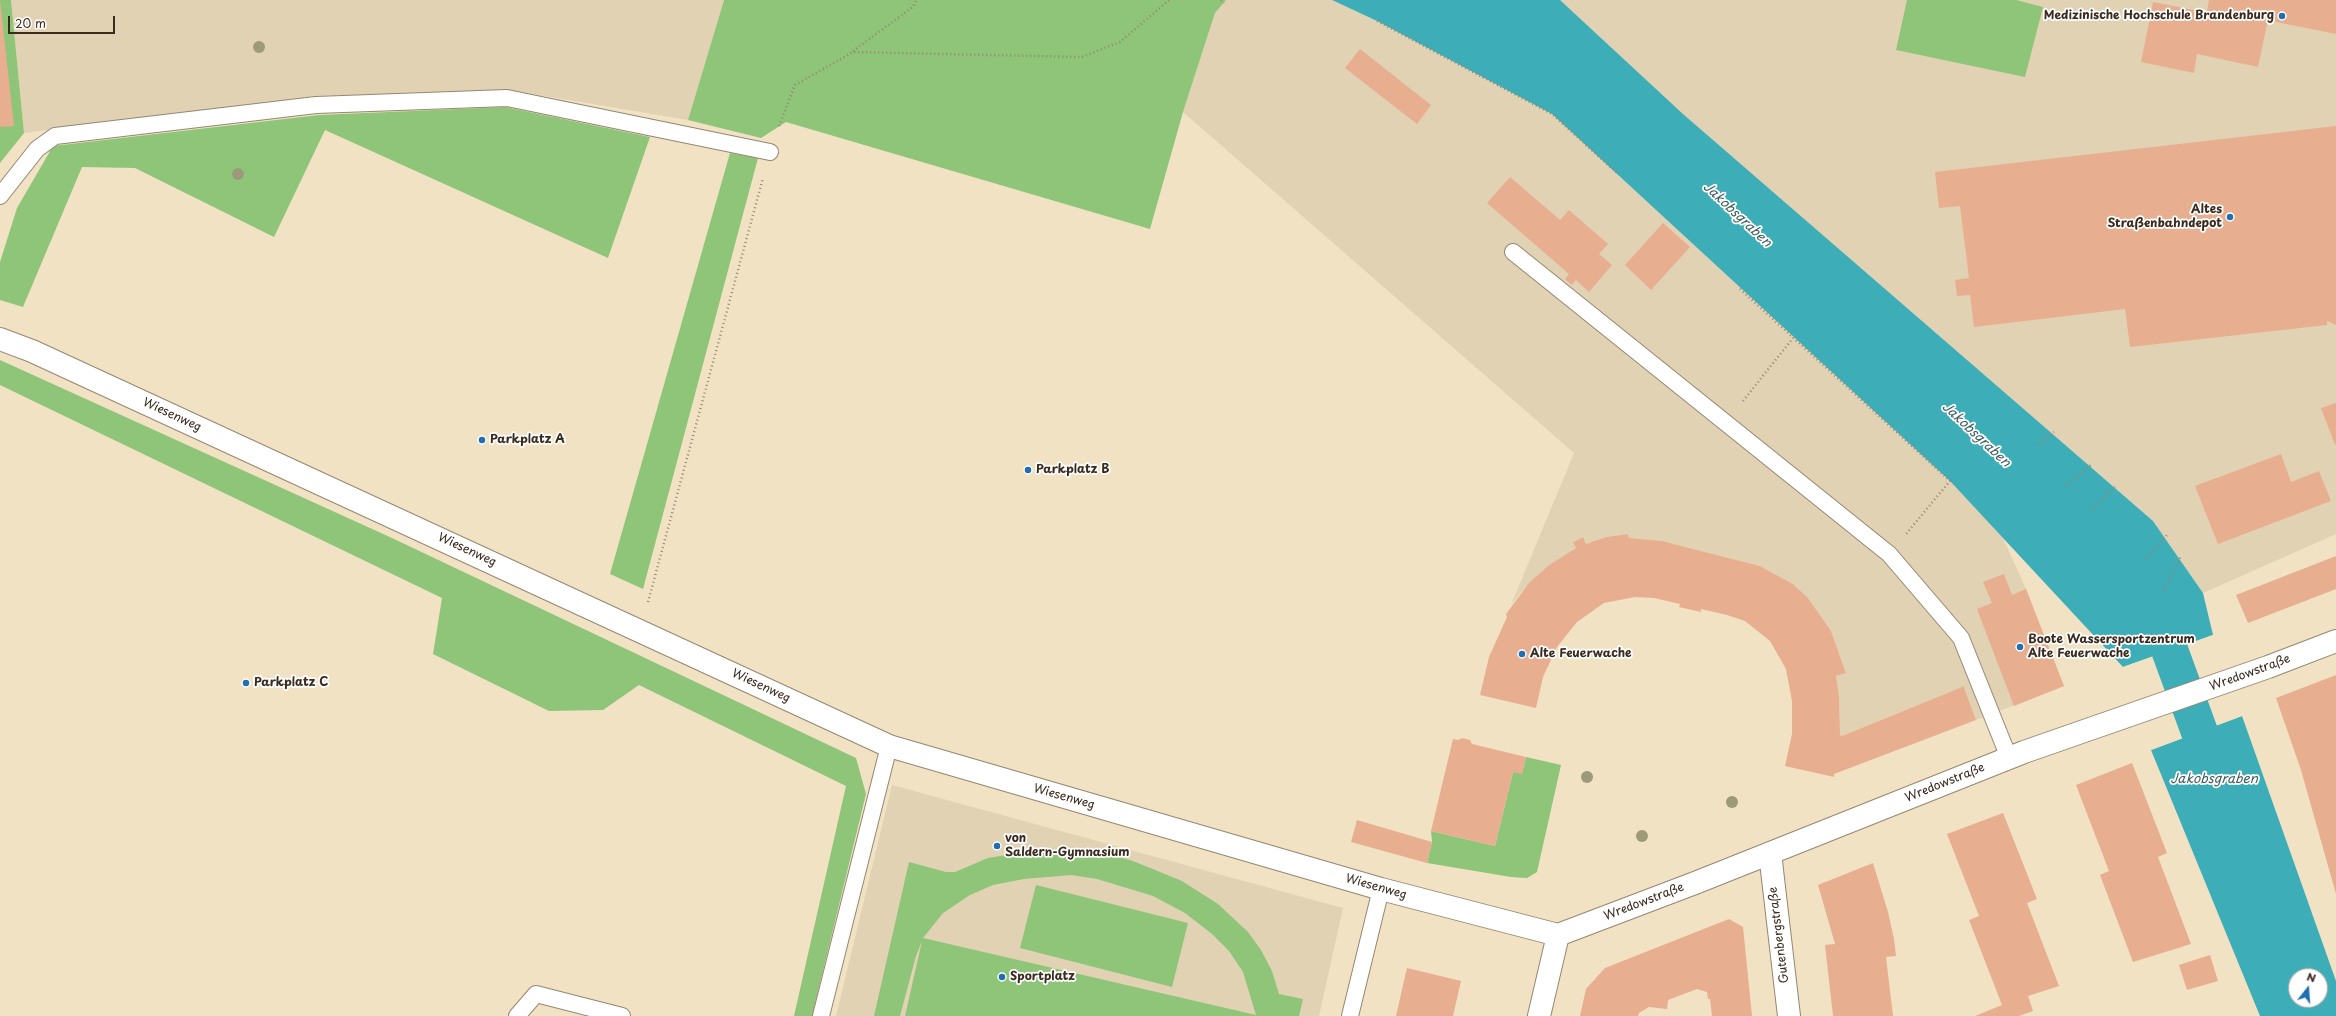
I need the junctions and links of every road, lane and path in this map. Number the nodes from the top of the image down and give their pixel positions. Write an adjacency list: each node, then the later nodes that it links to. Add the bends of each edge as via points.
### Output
1 (916, 0): 6 (path, via 913,7)
2 (1169, 0): 6 (path, via 1120,42 1082,57)
3 (1221, 0): 4 (path)
4 (1224, 3)
5 (1376, 21): 8 (path, via 1552,114)
6 (853, 52): 7 (path, via 795,85)
7 (770, 152): 9 (lane, via 507,98 316,105 55,136 37,149); 26 (path)
8 (1617, 173)
9 (0, 196)
10 (1513, 252): 14 (lane)
11 (1740, 289): 22 (path, via 1950,481)
12 (1793, 338): 14 (path)
13 (0, 340): 26 (street, Wiesenweg, via 32,350)
14 (1727, 422): 22 (lane)
15 (2054, 432): 16 (path)
16 (2038, 445)
17 (2091, 464): 18 (path)
18 (2066, 486)
19 (2116, 487): 20 (path)
20 (2092, 510)
21 (2167, 535): 24 (path)
22 (1889, 554): 29 (lane, via 1961,638)
23 (2181, 556): 25 (path)
24 (2145, 560)
25 (2164, 591)
26 (641, 630): 28 (street, Wiesenweg)
27 (2336, 641): 29 (street, Wredowstraße, via 2268,668)
28 (889, 746): 31 (street, Wiesenweg); 35 (lane)
29 (2009, 758): 30 (street, Wredowstraße)
30 (1770, 853): 32 (street, Wredowstraße); 38 (street, Gutenbergstraße)
31 (1381, 889): 32 (street, Wiesenweg); 36 (lane)
32 (1558, 935): 37 (street)
33 (517, 1016): 34 (lane, via 536,994)
34 (622, 1016)
35 (821, 1016)
36 (1350, 1016)
37 (1539, 1016)
38 (1789, 1016)

